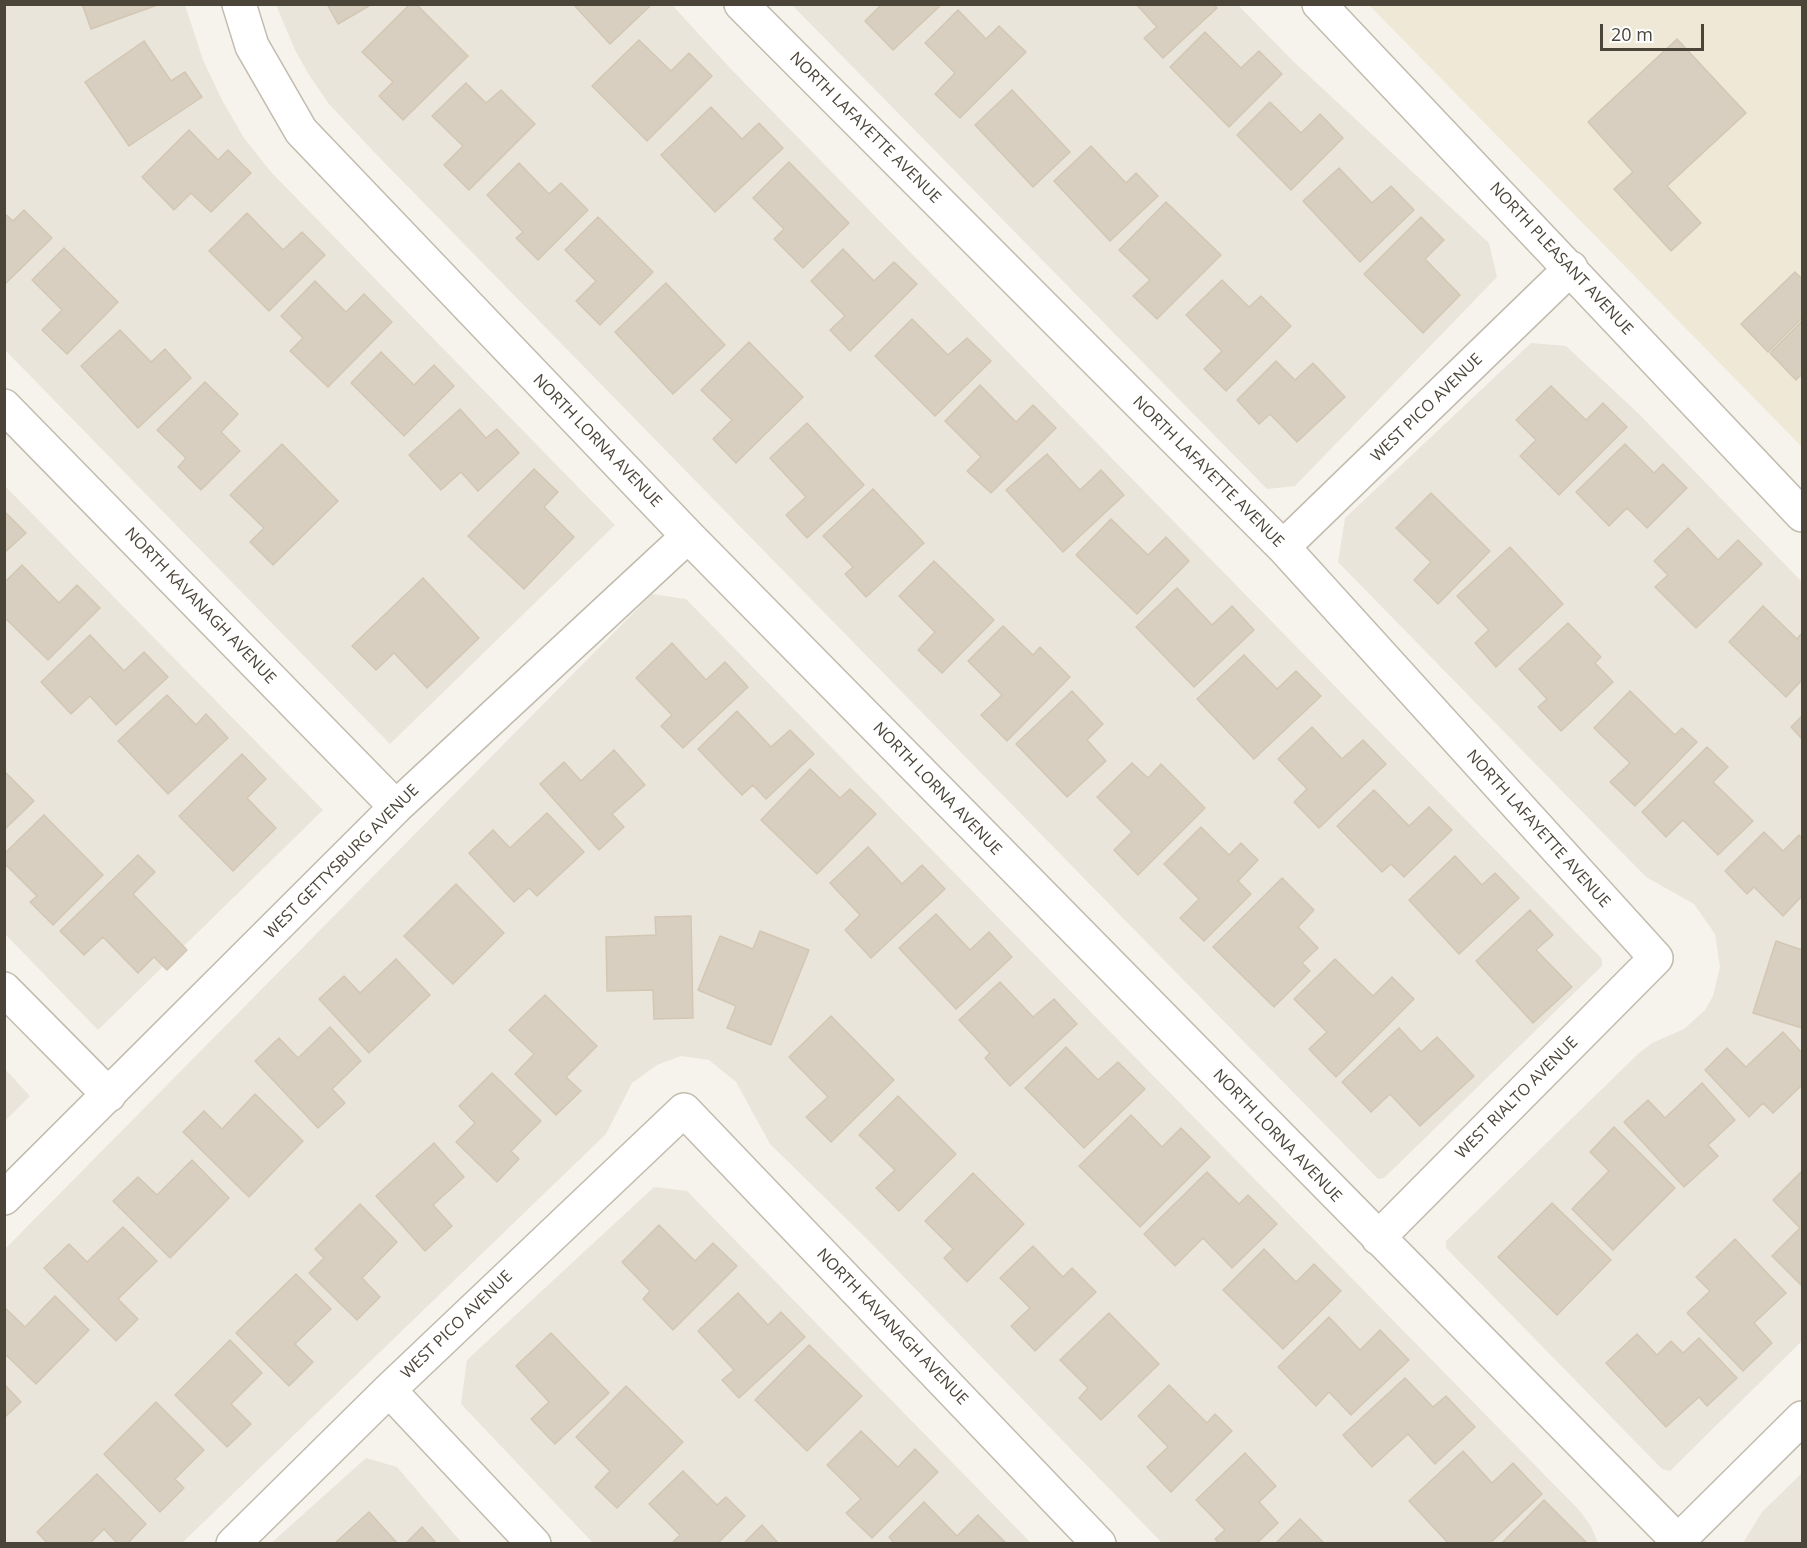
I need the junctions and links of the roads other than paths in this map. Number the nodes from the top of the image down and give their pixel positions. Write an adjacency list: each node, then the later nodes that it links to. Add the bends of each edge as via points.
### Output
1 (239, 4): 7 (street, NORTH LORNA AVENUE, via 252,46 301,131)
2 (741, 4): 8 (street, NORTH LAFAYETTE AVENUE)
3 (1319, 4): 4 (street, NORTH PLEASANT AVENUE)
4 (1570, 268): 6 (street, NORTH PLEASANT AVENUE); 8 (street, WEST PICO AVENUE)
5 (4, 406): 9 (street, NORTH KAVANAGH AVENUE)
6 (1803, 515)
7 (688, 536): 9 (street, WEST GETTYSBURG AVENUE); 15 (street, NORTH LORNA AVENUE)
8 (1283, 547): 10 (street, NORTH LAFAYETTE AVENUE)
9 (396, 807): 12 (street, WEST GETTYSBURG AVENUE)
10 (1656, 958): 15 (street, WEST RIALTO AVENUE)
11 (4, 988): 12 (street)
12 (109, 1095): 14 (street, WEST GETTYSBURG AVENUE)
13 (684, 1110): 16 (street, WEST PICO AVENUE); 20 (street, NORTH KAVANAGH AVENUE)
14 (4, 1197)
15 (1378, 1238): 17 (street, NORTH LORNA AVENUE, via 1678,1541)
16 (388, 1390): 18 (street, WEST PICO AVENUE); 19 (street)
17 (1803, 1418)
18 (233, 1544)
19 (534, 1544)
20 (1099, 1544)

